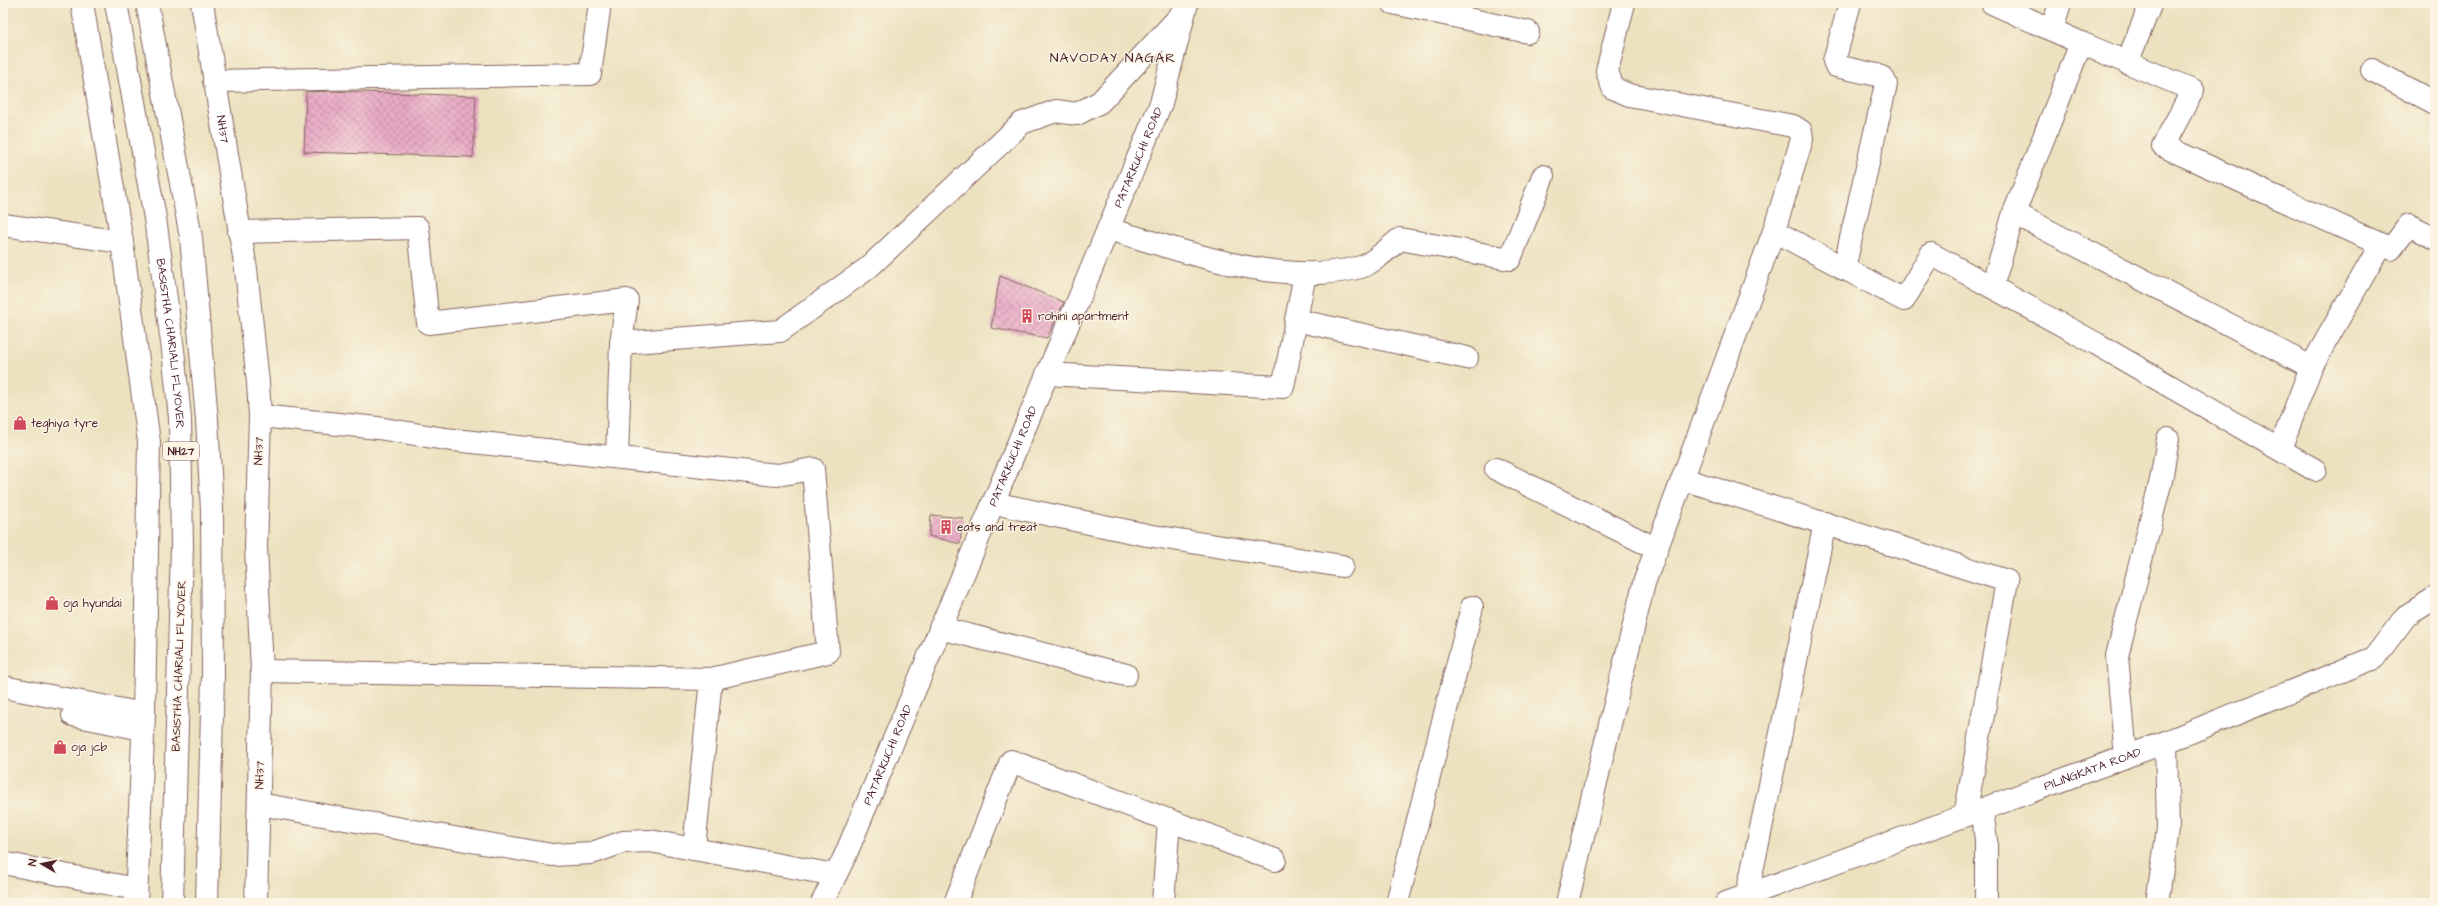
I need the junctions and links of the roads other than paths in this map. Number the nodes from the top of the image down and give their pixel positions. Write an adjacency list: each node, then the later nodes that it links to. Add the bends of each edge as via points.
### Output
1 (82, 3): 27 (main road)
2 (116, 3): 68 (main road, BASISTHA CHARIALI FLYOVER / NH27, via 155,218 180,418 182,546)
3 (147, 3): 69 (main road, NH27, via 191,237 207,420 212,510 213,675)
4 (202, 3): 18 (main road, NH37)
5 (600, 3): 18 (main road, via 590,74)
6 (1393, 3): 14 (main road)
7 (1624, 3): 25 (main road, via 1607,71 1613,88 1629,95 1793,126 1801,131 1802,139)
8 (1850, 3): 29 (main road, via 1834,61 1836,66 1877,75 1883,78 1886,84)
9 (1992, 3): 13 (main road)
10 (2060, 3): 13 (main road)
11 (2151, 3): 16 (main road)
12 (1186, 7): 23 (main road, PATARKUCHI ROAD, via 1160,103); 33 (main road, via 1100,102 1078,114 1056,110 1022,123 868,268 780,331)
13 (2052, 30): 15 (main road)
14 (1528, 32)
15 (2081, 44): 16 (main road); 21 (main road)
16 (2127, 63): 28 (main road, via 2193,90 2164,146)
17 (2372, 70): 19 (main road)
18 (214, 81): 24 (main road, NH37)
19 (2435, 103)
20 (1543, 176): 30 (main road, via 1510,259 1400,239 1362,266)
21 (2014, 214): 31 (main road); 35 (main road)
22 (3, 225): 27 (main road)
23 (1108, 229): 30 (main road, via 1230,264); 36 (main road, PATARKUCHI ROAD)
24 (239, 232): 33 (main road, via 418,228 428,323 627,300); 37 (main road, NH37, via 249,300)
25 (1774, 232): 29 (main road); 43 (main road)
26 (2435, 238): 28 (main road, via 2409,225 2391,248)
27 (122, 242): 56 (main road, via 149,442)
28 (2381, 244): 35 (main road)
29 (1844, 269): 31 (main road, via 1904,300 1930,254)
30 (1305, 274): 32 (main road)
31 (1992, 287): 39 (main road)
32 (1296, 320): 34 (main road); 36 (main road, via 1283,387)
33 (621, 343): 40 (main road)
34 (1468, 358)
35 (2311, 367): 39 (main road)
36 (1047, 374): 44 (main road, PATARKUCHI ROAD)
37 (260, 416): 40 (main road); 51 (main road, NH37, via 256,547)
38 (2168, 439): 58 (main road, via 2161,480 2117,656)
39 (2280, 449): 42 (main road)
40 (617, 457): 53 (main road, via 777,475 813,469 828,652)
41 (1496, 469): 46 (main road)
42 (2315, 470)
43 (1683, 479): 45 (main road); 46 (main road)
44 (993, 503): 47 (main road, via 1147,535); 50 (main road, PATARKUCHI ROAD)
45 (1825, 523): 60 (main road, via 2007,581); 66 (main road)
46 (1657, 549): 75 (main road, via 1644,583)
47 (1342, 566)
48 (2435, 598): 57 (main road, PILINGKATA ROAD, via 2406,616 2374,658)
49 (1472, 607): 74 (main road)
50 (940, 628): 52 (main road); 65 (main road, PATARKUCHI ROAD)
51 (262, 671): 53 (main road); 59 (main road, NH37)
52 (1126, 675)
53 (711, 679): 62 (main road)
54 (3, 687): 56 (main road)
55 (3, 701): 56 (main road)
56 (143, 721): 67 (main road)
57 (2166, 742): 58 (main road, PILINGKATA ROAD); 78 (main road, via 2168,828)
58 (2126, 757): 60 (main road, PILINGKATA ROAD)
59 (259, 804): 62 (main road, via 552,855 592,853 623,842 650,841); 70 (main road, NH37)
60 (1974, 813): 66 (main road, PILINGKATA ROAD); 77 (main road, via 1986,840)
61 (1169, 820): 63 (main road); 72 (main road, via 1011,761); 73 (main road)
62 (694, 849): 65 (main road)
63 (1275, 860)
64 (3, 863): 67 (main road)
65 (836, 875): 71 (main road, PATARKUCHI ROAD)
66 (1747, 895): 76 (main road, PILINGKATA ROAD)
67 (136, 896)
68 (172, 903)
69 (207, 903)
70 (256, 903)
71 (822, 903)
72 (954, 903)
73 (1163, 903)
74 (1397, 903)
75 (1567, 903)
76 (1726, 903)
77 (1986, 903)
78 (2157, 903)

